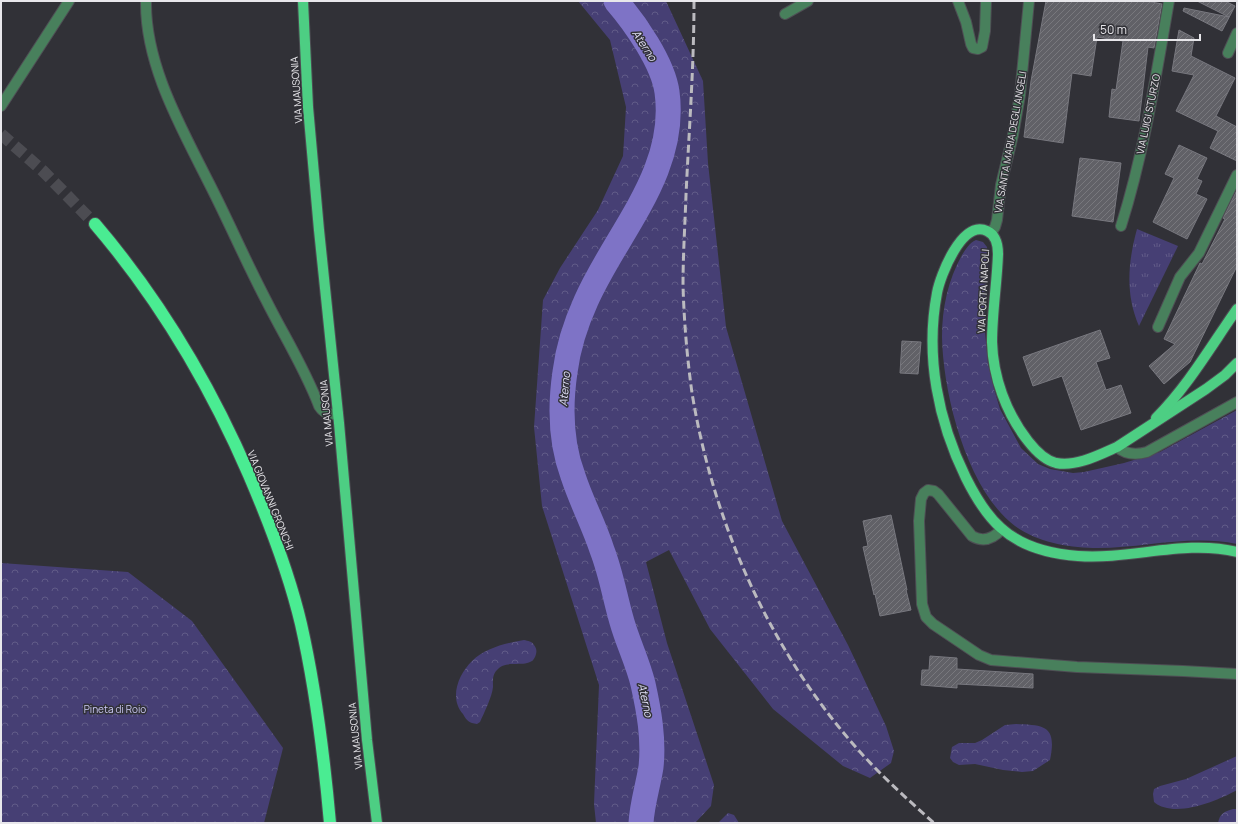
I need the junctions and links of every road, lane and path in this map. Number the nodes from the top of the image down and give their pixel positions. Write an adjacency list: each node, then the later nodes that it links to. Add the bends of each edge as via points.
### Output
1 (69, 1): 12 (street)
2 (146, 1): 21 (street, via 150,44 173,112 305,373 319,406 327,414)
3 (303, 1): 21 (main road, VIA MAUSONIA, via 308,107)
4 (808, 1): 9 (street)
5 (958, 1): 6 (street, via 971,44 973,48 978,49 983,44)
6 (986, 1)
7 (1029, 1): 16 (street, VIA SANTA MARIA DEGLI ANGELI, via 1016,118 1003,174 997,220)
8 (1169, 1): 15 (street, VIA LUIGI STURZO, via 1140,154)
9 (785, 14)
10 (1237, 33): 11 (street)
11 (1228, 53)
12 (1, 106)
13 (1237, 175): 18 (street, via 1199,253 1180,277)
14 (95, 224): 27 (highway, VIA GIOVANNI GRONCHI, via 133,271 190,359 237,447 270,523 290,584 308,658 324,761)
15 (1121, 226)
16 (991, 233): 23 (main road, VIA PORTA NAPOLI, via 998,250 992,327 993,357 1000,385 1016,424 1041,455 1058,463 1088,459); 24 (main road, via 980,229 970,231 945,269 937,291 934,311 933,356 941,412 955,454 978,500)
17 (1237, 309): 22 (main road, VIA PORTA NAPOLI, via 1173,399)
18 (1158, 327)
19 (1237, 363): 22 (main road, VIA PORTA NAPOLI, via 1206,389)
20 (1237, 402): 23 (street, via 1147,452 1129,454)
21 (338, 414): 28 (main road, VIA MAUSONIA, via 364,708)
22 (1142, 431): 23 (main road, VIA PORTA NAPOLI)
23 (1117, 447)
24 (1002, 529): 25 (main road, via 1036,548 1079,556 1194,548); 26 (street, via 989,539 974,537 938,494 928,490 922,496 919,530 924,613 933,624 979,655 991,660 1047,665)
25 (1237, 552)
26 (1237, 674)
27 (330, 823)
28 (377, 823)

